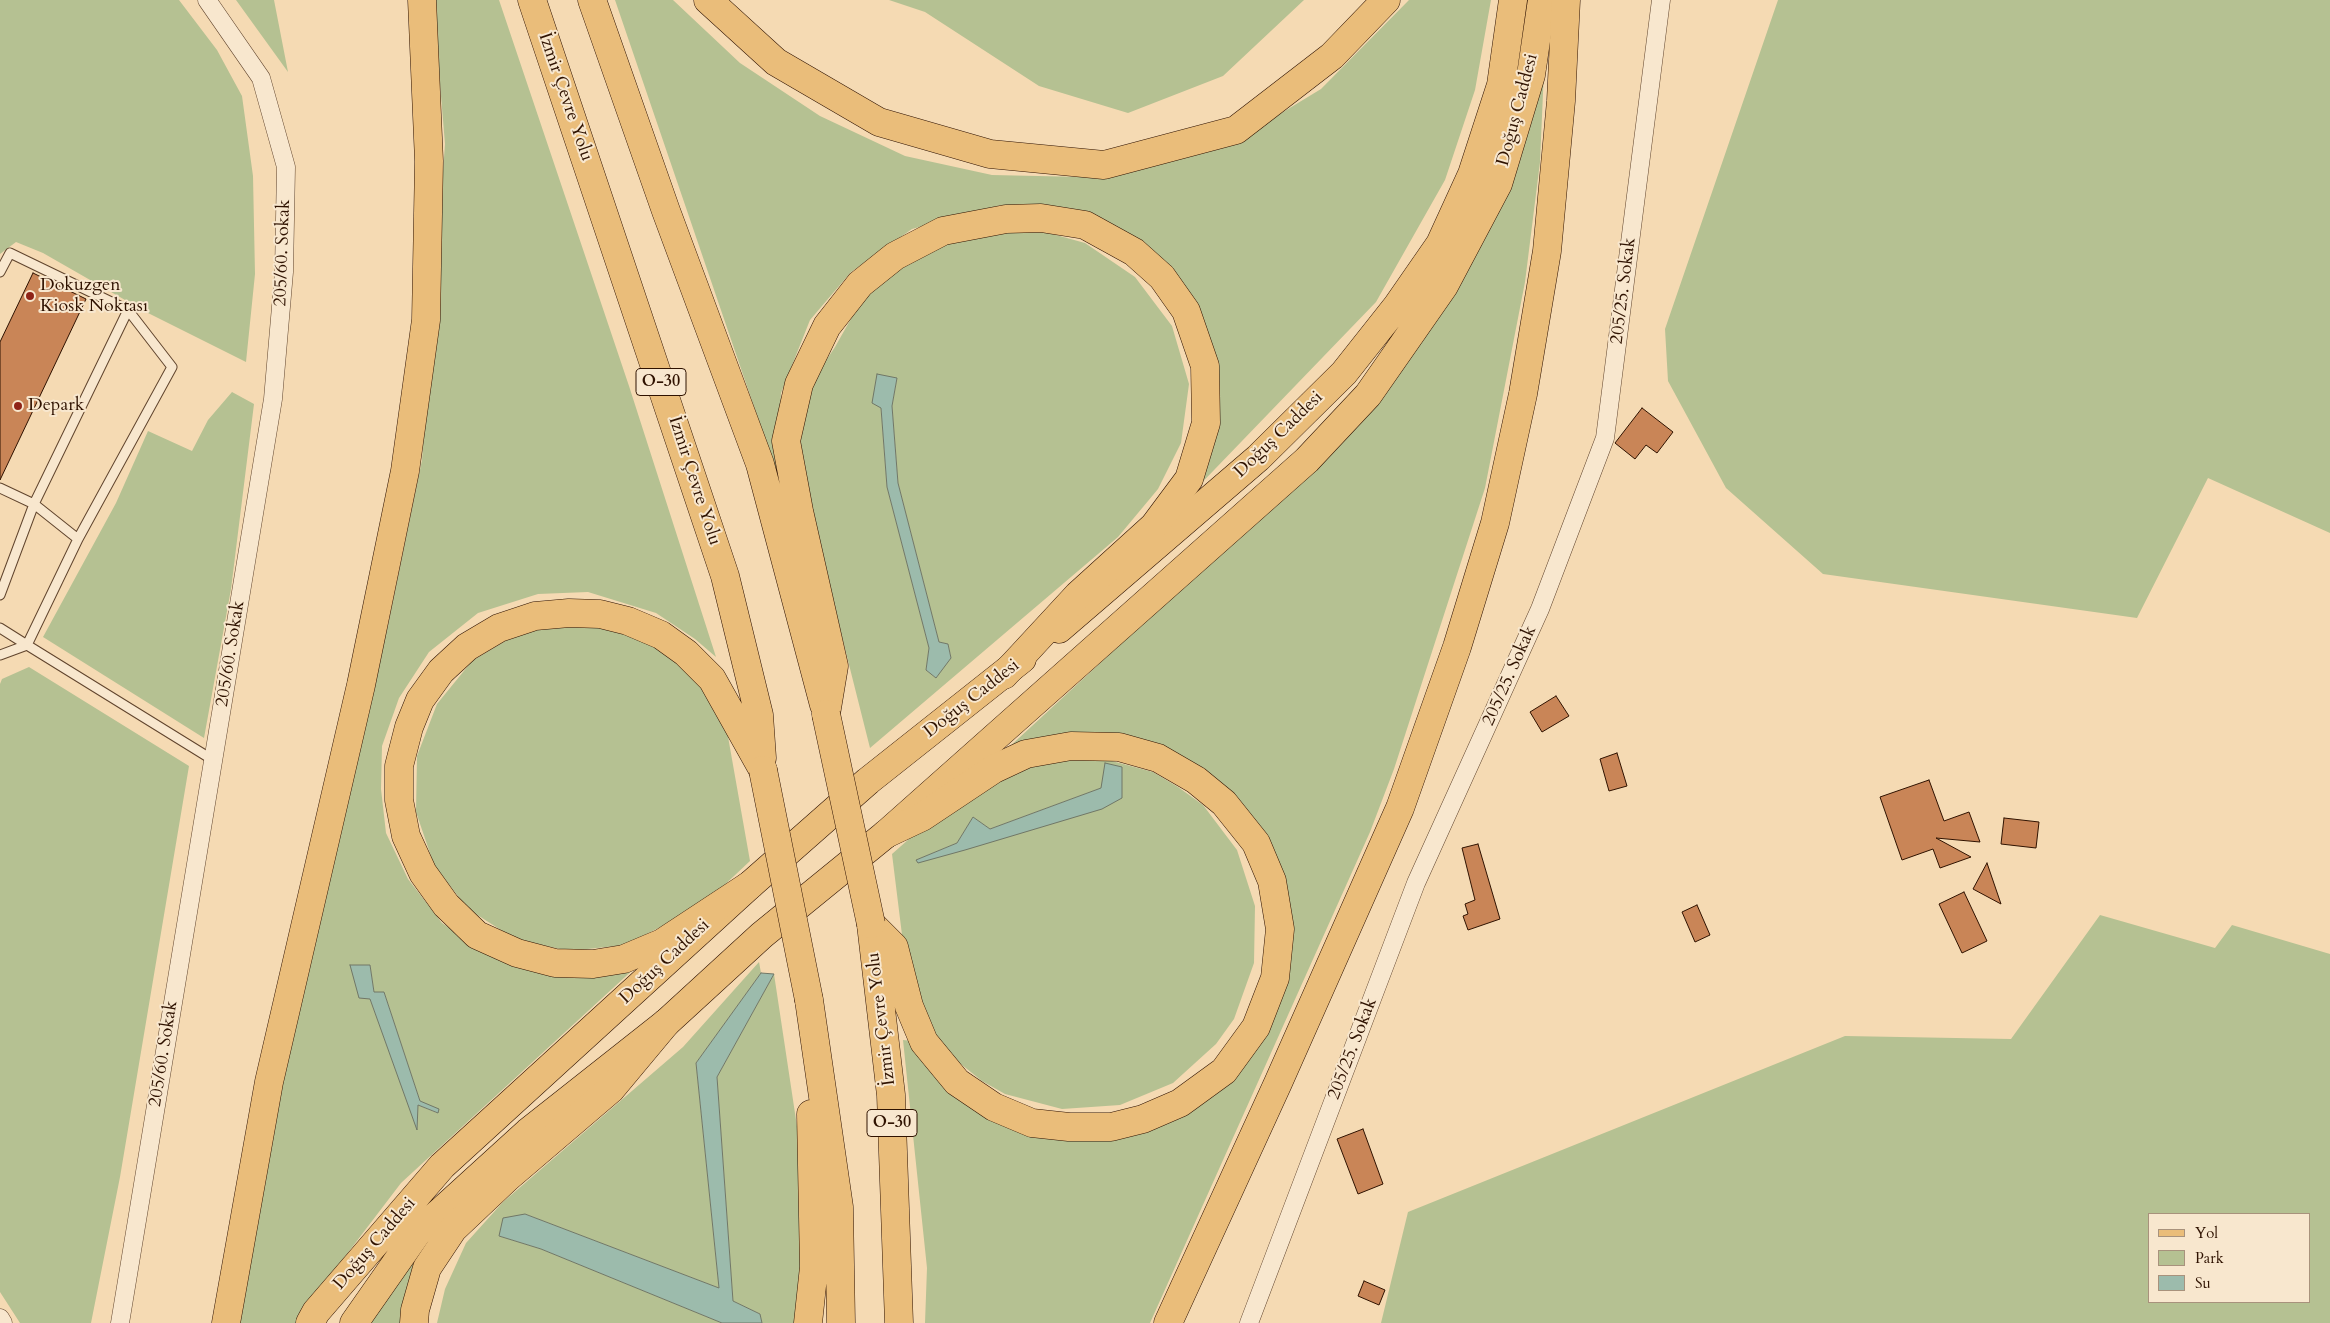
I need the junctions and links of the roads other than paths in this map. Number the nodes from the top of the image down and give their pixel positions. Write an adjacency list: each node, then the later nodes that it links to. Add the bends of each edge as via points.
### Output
1 (207, 0): 22 (street, 205/60. Sokak, via 261,78 286,167 284,272 273,399)
2 (422, 0): 32 (main road, via 429,161 426,320 405,471 362,685 269,1082)
3 (532, 0): 23 (main road, İzmir Çevre Yolu / O-30, via 725,576 759,714)
4 (592, 0): 21 (main road, O-30, via 760,464)
5 (708, 0): 6 (main road, via 776,62 879,122 990,154 1104,165 1236,130 1332,56)
6 (1386, 0)
7 (1513, 0): 20 (main road, Doğuş Caddesi, via 1501,86 1472,174 1440,244 1397,306 1344,373 1258,458)
8 (1542, 0): 24 (main road, Doğuş Caddesi, via 1531,75 1498,184 1444,286 1368,395 1307,460)
9 (1566, 0): 39 (main road, via 1561,101 1547,251 1523,394 1495,523 1458,647 1400,808)
10 (1661, 0): 40 (street, 205/25. Sokak, via 1604,438 1540,608 1416,882)
11 (0, 272): 12 (lane, via 10,253)
12 (128, 310): 14 (lane); 15 (lane, via 172,367)
13 (0, 488): 14 (lane)
14 (34, 504): 15 (lane); 16 (lane)
15 (78, 539): 18 (lane)
16 (0, 595)
17 (0, 628): 18 (lane)
18 (27, 645): 19 (lane); 22 (lane)
19 (0, 656)
20 (1004, 674): 21 (main road, via 1078,595 1154,526 1189,479 1206,423 1205,366 1186,311 1162,277 1134,252 1085,225 1041,218 1006,219 943,231 895,256 860,284 827,326 799,384 786,441 834,666); 25 (main road, Doğuş Caddesi, via 868,780)
21 (826, 714): 26 (main road, O-30, bridge)
22 (213, 760): 31 (street, 205/60. Sokak)
23 (763, 770): 25 (main road, via 712,679 686,653 661,635 628,621 600,614 569,613 535,616 499,628 467,646 441,671 420,700 399,766 399,800 406,836 423,874 446,905 477,935 516,953 555,963 593,964 624,959 662,942); 27 (main road, O-30, bridge)
24 (886, 834): 26 (main road, via 922,817 994,769 1026,754 1071,746 1119,747 1158,758 1196,780 1224,803 1256,843 1272,881 1280,929 1275,978 1256,1028 1224,1070 1180,1103 1143,1119 1111,1127 1060,1126 1032,1122 994,1107 957,1082 924,1042 909,1006 894,947); 28 (main road, Doğuş Caddesi, via 762,935)
25 (750, 884): 33 (main road, Doğuş Caddesi, via 442,1166)
26 (871, 924): 38 (main road, İzmir Çevre Yolu / O-30, via 891,1095)
27 (809, 1000): 36 (main road, via 814,1267); 37 (main road, O-30, via 839,1207)
28 (666, 1023): 34 (main road, Doğuş Caddesi, via 528,1132 417,1233); 35 (main road, via 611,1089 453,1229 427,1268)
29 (0, 1318): 30 (street)
30 (3, 1323)
31 (120, 1323)
32 (226, 1323)
33 (310, 1323)
34 (354, 1323)
35 (414, 1323)
36 (808, 1323)
37 (841, 1323)
38 (899, 1323)
39 (1168, 1323)
40 (1248, 1323)

